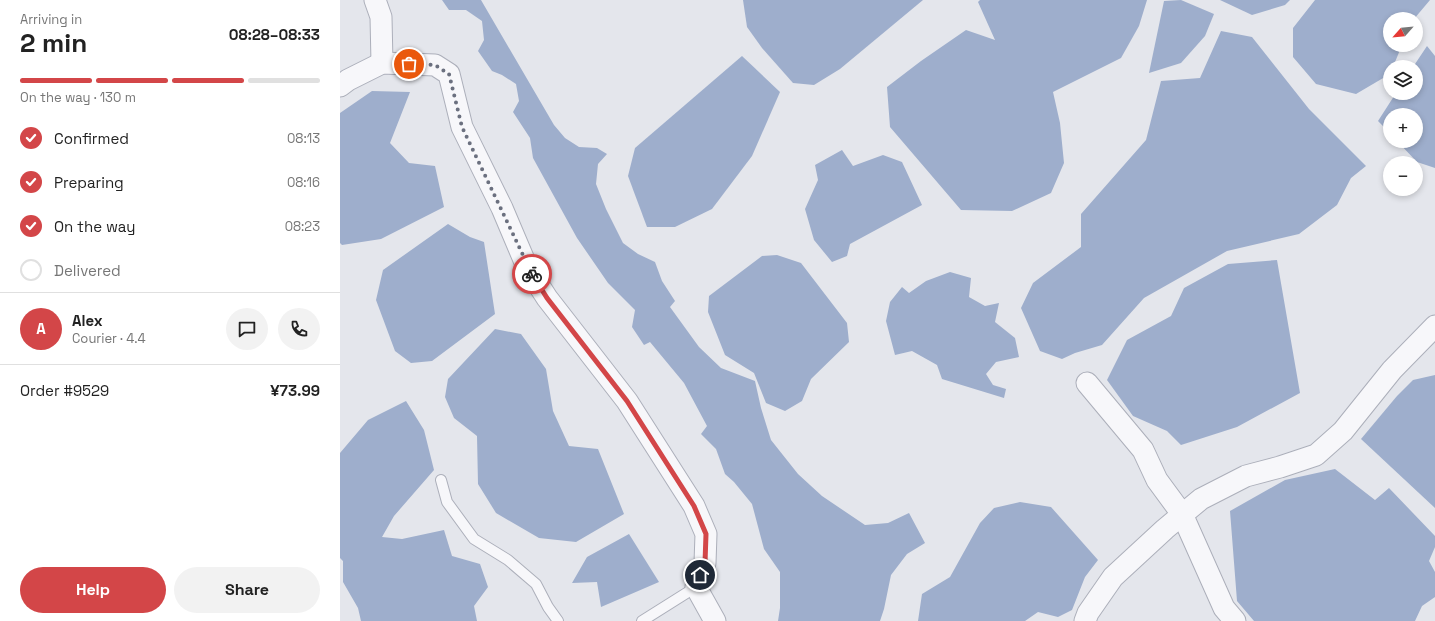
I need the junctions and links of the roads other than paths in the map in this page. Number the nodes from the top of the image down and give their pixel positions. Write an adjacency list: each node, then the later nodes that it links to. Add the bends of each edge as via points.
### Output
1 (375, 0): 2 (street, via 381,16)
2 (382, 63): 3 (street); 8 (street, via 435,65 449,74 462,127 528,266 547,298 627,401 694,506 706,534 705,563)
3 (340, 86)
4 (1435, 326): 7 (street, via 1392,370 1343,431 1316,455 1246,476 1201,499)
5 (1087, 383): 7 (street, via 1143,450 1157,480)
6 (442, 480): 9 (lane, via 447,502 474,540 508,560 536,584)
7 (1182, 514): 12 (street, via 1113,578); 13 (street, via 1224,608)
8 (696, 587): 10 (lane); 11 (street)
9 (558, 621)
10 (642, 621)
11 (715, 621)
12 (1085, 621)
13 (1235, 621)

